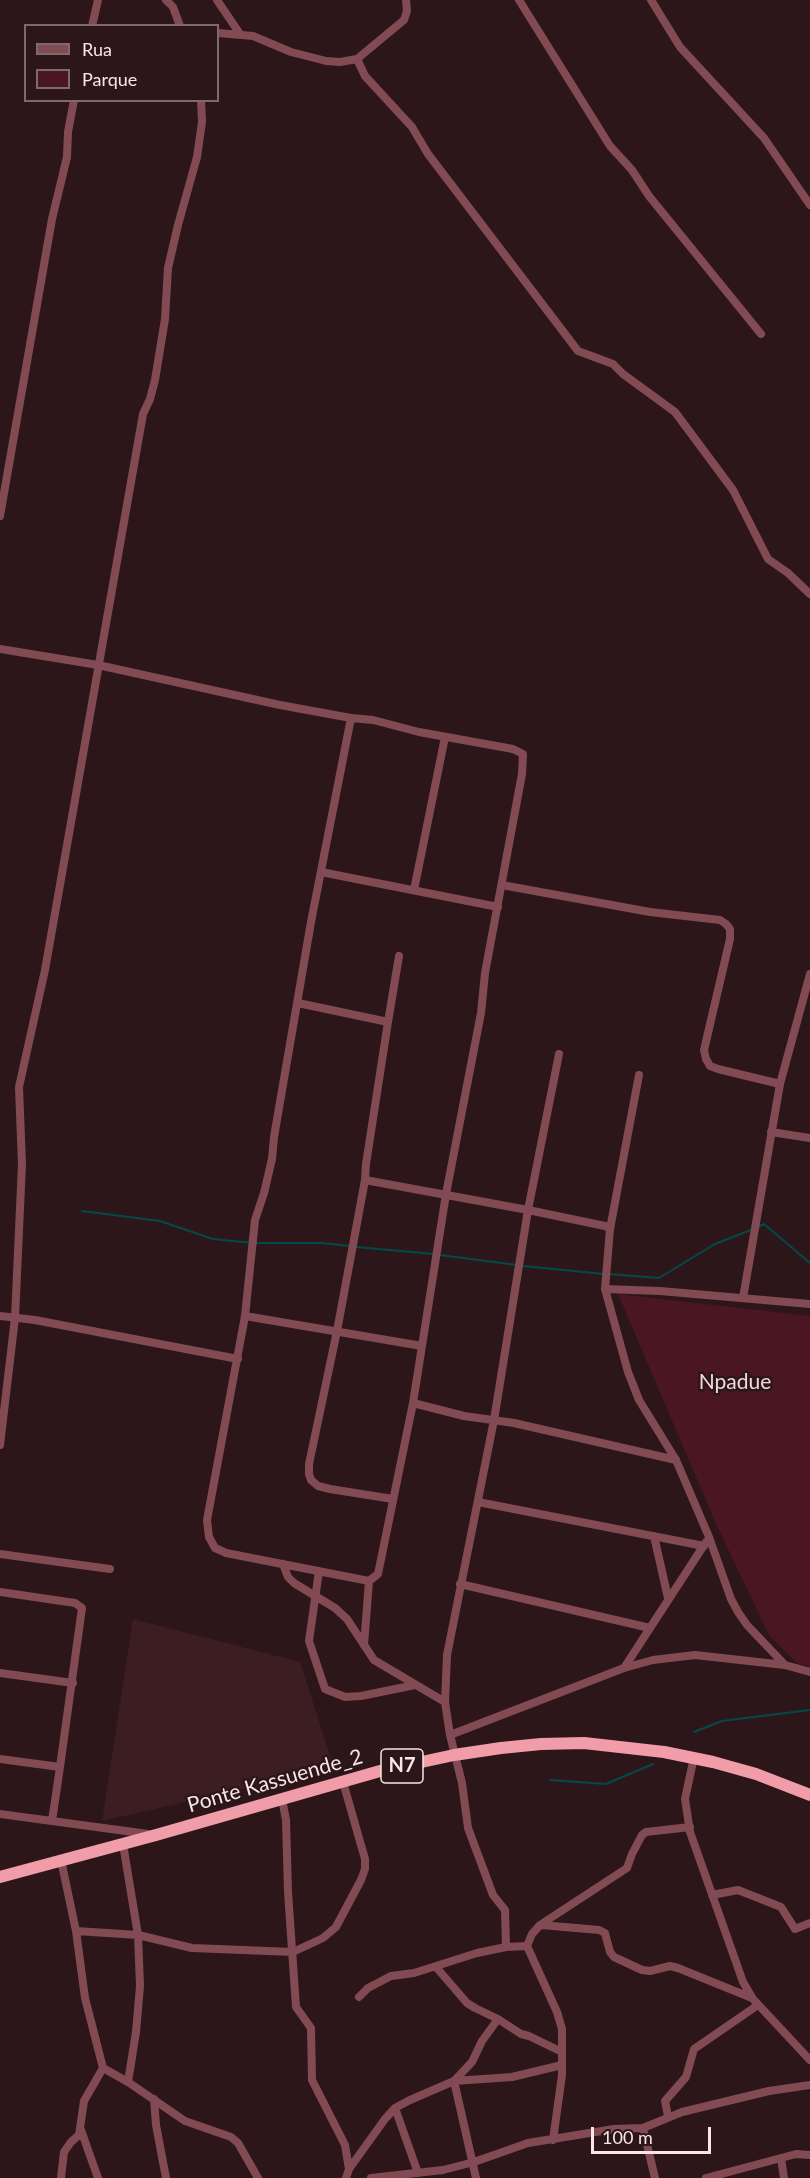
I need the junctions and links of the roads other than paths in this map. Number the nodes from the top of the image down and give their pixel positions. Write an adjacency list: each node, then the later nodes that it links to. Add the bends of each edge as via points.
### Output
1 (98, 0): 7 (street)
2 (166, 0): 8 (street)
3 (217, 0): 10 (street)
4 (406, 0): 11 (street, via 404,20)
5 (519, 0): 15 (street, via 610,146)
6 (651, 0): 14 (street, via 680,47 764,138)
7 (92, 24)
8 (179, 24)
9 (219, 33): 10 (street)
10 (240, 34): 11 (street, via 326,61)
11 (357, 59): 17 (street, via 365,76 412,127 428,154 578,351 613,364 675,412 733,490 768,559)
12 (74, 102): 16 (street, via 67,157 52,219)
13 (201, 102): 19 (street, via 197,157 168,268 165,320 155,380 143,414)
14 (810, 205)
15 (761, 334)
16 (0, 516)
17 (810, 594)
18 (0, 649): 19 (street)
19 (98, 665): 20 (street); 44 (street, via 45,970 20,1087 22,1164)
20 (351, 718): 21 (street); 22 (street)
21 (445, 737): 23 (street, via 513,748 523,754); 24 (street)
22 (321, 872): 24 (street); 28 (street)
23 (502, 885): 25 (street); 32 (street, via 726,924 730,939 705,1059 718,1069)
24 (414, 890): 25 (street)
25 (498, 907): 36 (street)
26 (399, 956): 29 (street)
27 (810, 974): 32 (street)
28 (298, 1002): 29 (street); 43 (street, via 272,1158 255,1220)
29 (388, 1022): 35 (street)
30 (559, 1054): 37 (street)
31 (639, 1075): 38 (street)
32 (780, 1084): 33 (street)
33 (771, 1132): 34 (street); 40 (street)
34 (810, 1138)
35 (365, 1180): 36 (street); 45 (street)
36 (446, 1194): 37 (street); 46 (street)
37 (528, 1210): 38 (street); 49 (street)
38 (610, 1228): 39 (street)
39 (605, 1289): 40 (street); 51 (street, via 639,1400)
40 (743, 1298): 41 (street)
41 (810, 1304)
42 (0, 1316): 44 (street)
43 (245, 1316): 45 (street); 47 (street)
44 (15, 1318): 47 (street); 50 (street)
45 (337, 1331): 46 (street); 52 (street, via 309,1464 311,1480 330,1490)
46 (422, 1346): 48 (street)
47 (238, 1359): 58 (street, via 207,1520 209,1537 215,1548 226,1553)
48 (413, 1402): 49 (street); 52 (street)
49 (494, 1420): 51 (street); 53 (street)
50 (0, 1445)
51 (676, 1460): 55 (street)
52 (393, 1499): 61 (street, via 378,1574)
53 (478, 1503): 54 (street); 62 (street)
54 (654, 1536): 56 (street); 65 (street)
55 (709, 1537): 56 (street); 68 (street, via 738,1612)
56 (704, 1546): 65 (street)
57 (0, 1554): 59 (street)
58 (283, 1564): 60 (street); 64 (street, via 288,1577)
59 (110, 1569)
60 (319, 1571): 61 (street); 64 (street)
61 (369, 1581): 67 (street)
62 (460, 1584): 66 (street); 74 (street, via 447,1655)
63 (0, 1592): 72 (street, via 75,1603 82,1608)
64 (316, 1596): 67 (street, via 347,1619); 73 (street, via 309,1641 325,1689 345,1697)
65 (668, 1598): 66 (street)
66 (650, 1628): 69 (street)
67 (364, 1646): 73 (street, via 374,1660)
68 (785, 1665): 69 (street, via 695,1655); 70 (street)
69 (624, 1668): 75 (street)
70 (810, 1672)
71 (0, 1673): 72 (street)
72 (73, 1683): 79 (street)
73 (416, 1685): 74 (street)
74 (445, 1702): 75 (street)
75 (450, 1735): 76 (street)
76 (454, 1755): 77 (highway, Ponte Kassuende_2 / N7, via 584,1743); 80 (highway, Ponte Kassuende_2 / N7); 96 (street, via 468,1828 494,1895 505,1910)
77 (694, 1757): 81 (highway, Ponte Kassuende_2 / N7, via 756,1774); 85 (street, via 685,1799)
78 (0, 1759): 79 (street)
79 (60, 1767): 84 (street)
80 (343, 1782): 82 (highway, Ponte Kassuende_2 / N7); 97 (street, via 365,1859 362,1880 336,1927)
81 (810, 1795)
82 (282, 1799): 86 (highway, Ponte Kassuende_2 / N7); 97 (street)
83 (0, 1814): 84 (street)
84 (52, 1821): 86 (street)
85 (690, 1827): 90 (street); 92 (street, via 646,1832 627,1868)
86 (156, 1835): 87 (highway, Ponte Kassuende_2 / N7)
87 (123, 1844): 88 (highway, Ponte Kassuende_2 / N7); 94 (street)
88 (61, 1860): 89 (highway, Ponte Kassuende_2 / N7); 93 (street)
89 (0, 1877)
90 (712, 1895): 91 (street, via 738,1890 782,1906 795,1929); 100 (street, via 743,1982)
91 (810, 1923)
92 (540, 1925): 95 (street); 100 (street, via 599,1930 614,1957 642,1970 678,1968)
93 (76, 1931): 94 (street); 105 (street, via 85,1998)
94 (138, 1935): 97 (street, via 192,1948); 107 (street, via 140,1994)
95 (527, 1946): 96 (street); 102 (street, via 561,2020)
96 (506, 1947): 98 (street)
97 (293, 1953): 118 (street, via 296,2007 310,2028 312,2080 345,2145)
98 (436, 1967): 99 (street, via 391,1976); 101 (street, via 467,2003)
99 (359, 1997)
100 (755, 2002): 103 (street); 111 (street, via 694,2049 686,2077 665,2101)
101 (498, 2019): 102 (street); 106 (street, via 472,2062)
102 (562, 2052): 104 (street)
103 (810, 2060)
104 (562, 2065): 106 (street, via 512,2077); 114 (street)
105 (103, 2068): 107 (street); 113 (street, via 84,2101)
106 (454, 2081): 110 (street); 117 (street)
107 (128, 2082): 109 (street)
108 (810, 2085): 111 (street)
109 (154, 2099): 123 (street); 124 (street, via 185,2121 231,2137)
110 (395, 2108): 118 (street); 119 (street)
111 (668, 2116): 112 (street)
112 (643, 2128): 114 (street); 128 (street)
113 (81, 2130): 121 (street, via 64,2152); 122 (street)
114 (553, 2140): 117 (street)
115 (810, 2155): 116 (street)
116 (781, 2158): 129 (street); 130 (street)
117 (474, 2162): 119 (street); 127 (street)
118 (349, 2169): 125 (street)
119 (418, 2173): 120 (street)
120 (407, 2177): 126 (street)
121 (61, 2178)
122 (98, 2178)
123 (166, 2178)
124 (258, 2178)
125 (346, 2178)
126 (371, 2178)
127 (476, 2178)
128 (656, 2178)
129 (706, 2178)
130 (784, 2178)

